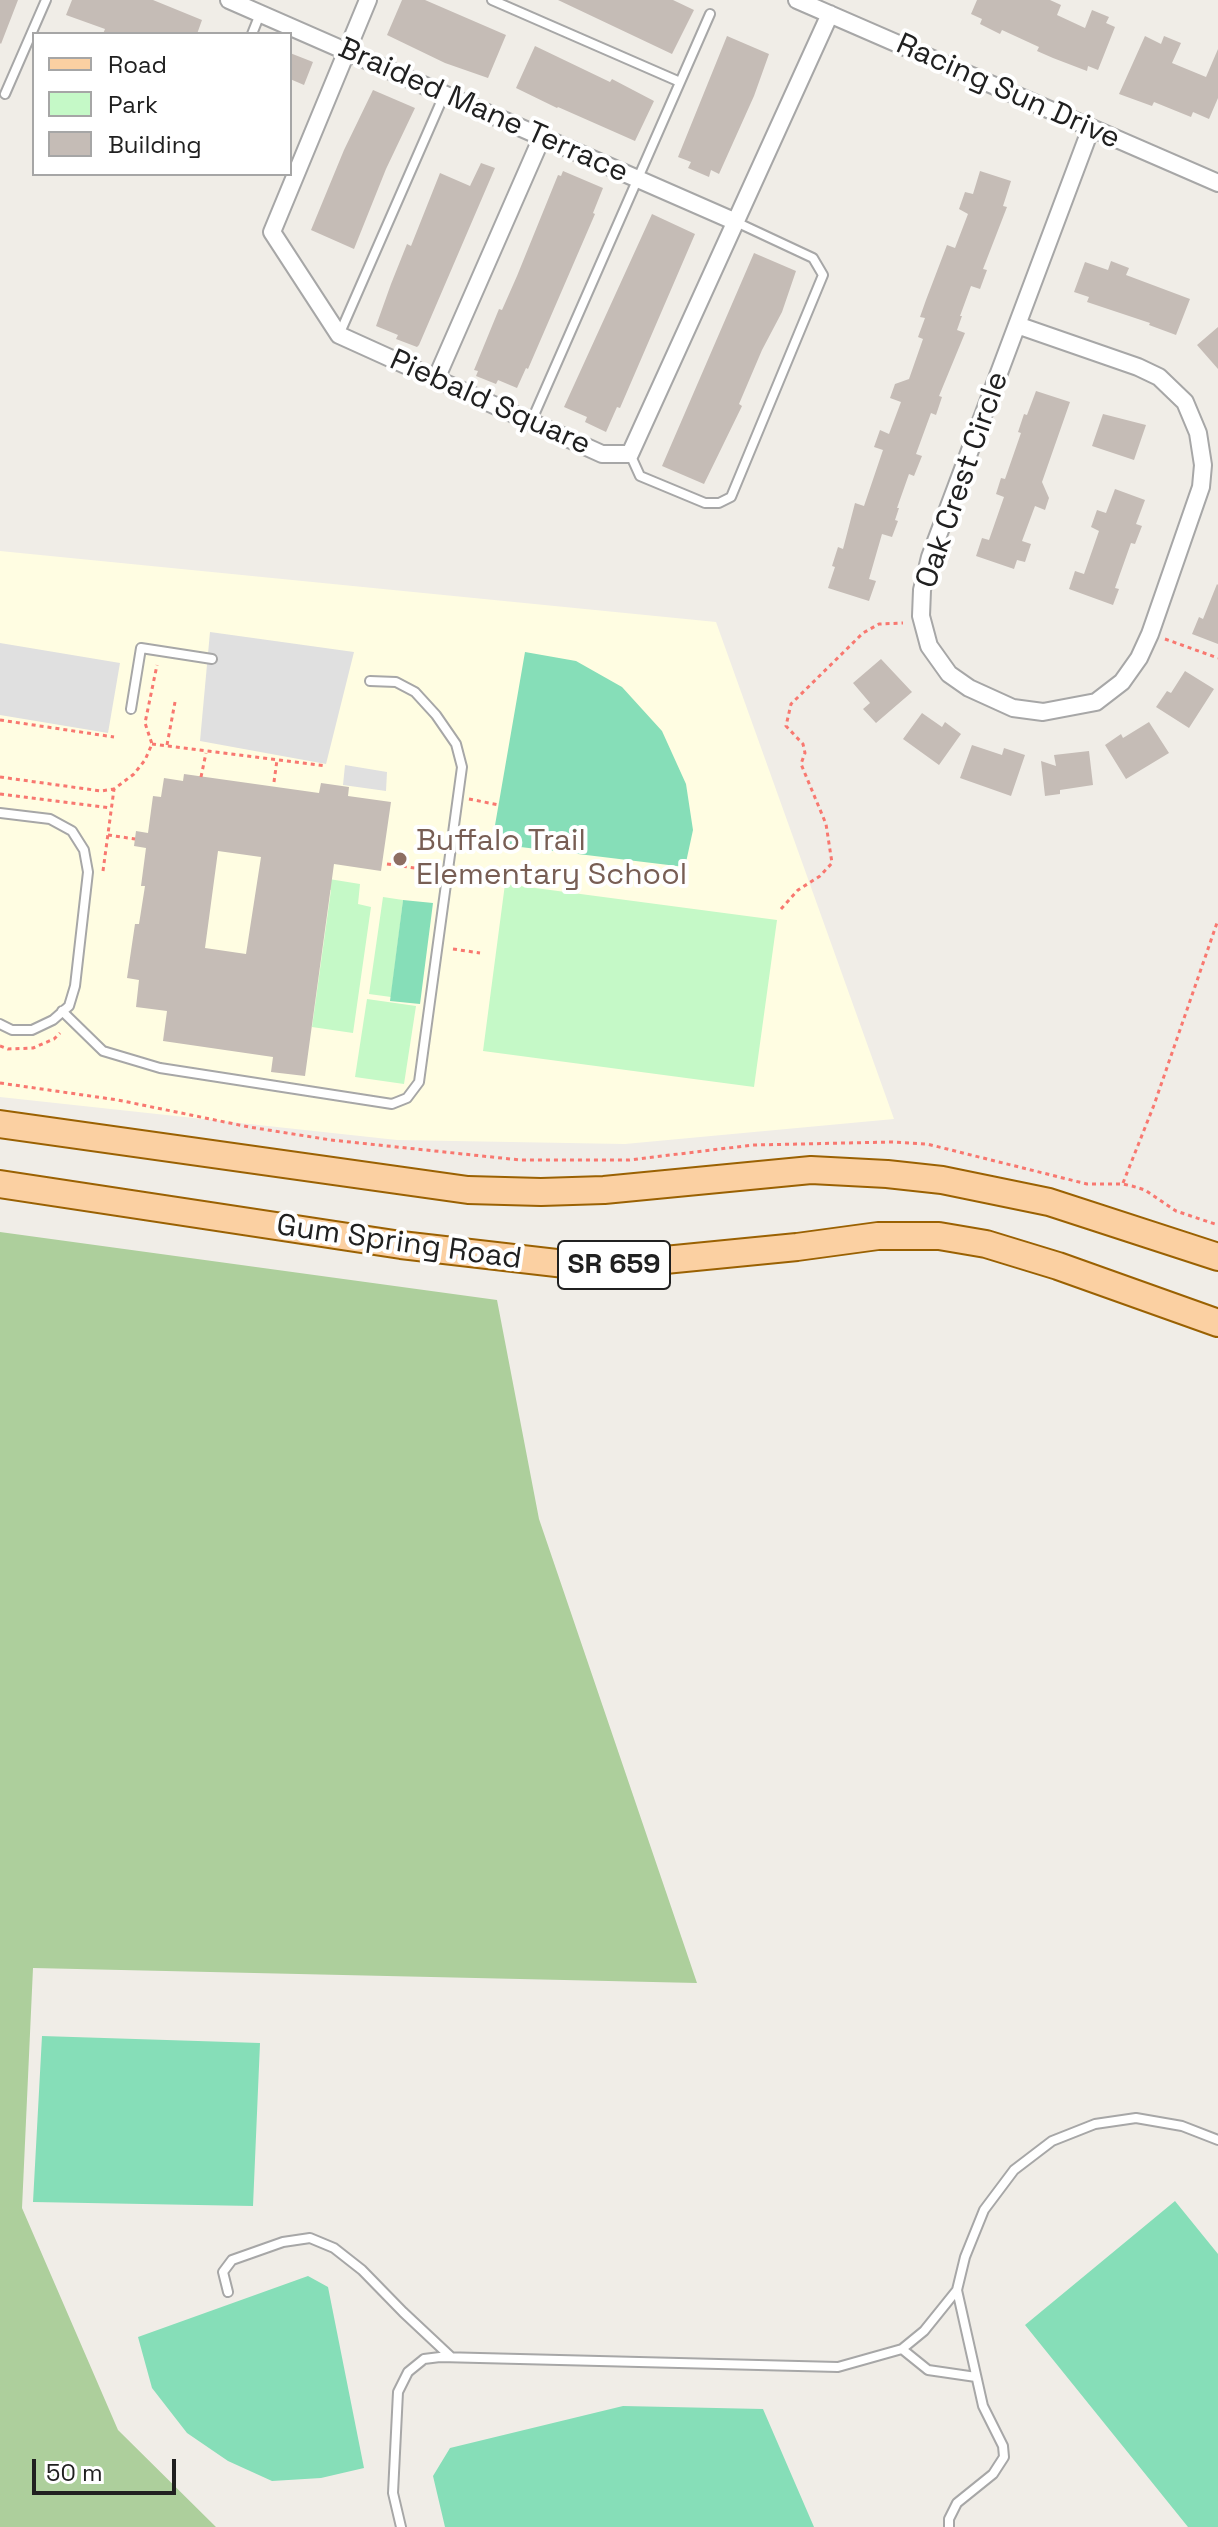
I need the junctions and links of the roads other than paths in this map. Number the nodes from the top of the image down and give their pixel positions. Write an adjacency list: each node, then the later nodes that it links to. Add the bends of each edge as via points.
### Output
1 (46, 0): 9 (lane)
2 (229, 0): 6 (street, Braided Mane Terrace)
3 (368, 0): 12 (street)
4 (492, 0): 13 (lane)
5 (797, 0): 8 (street, Racing Sun Drive)
6 (260, 14): 10 (lane); 12 (street, Braided Mane Terrace)
7 (710, 14): 13 (lane)
8 (830, 14): 16 (street, Racing Sun Drive); 20 (street, Piebald Square)
9 (37, 32)
10 (253, 32)
11 (32, 42): 14 (lane)
12 (346, 51): 15 (street, Braided Mane Terrace); 22 (street, via 272,232)
13 (680, 82): 18 (lane)
14 (5, 94)
15 (444, 94): 17 (street, Braided Mane Terrace); 22 (lane)
16 (1091, 128): 19 (street, Racing Sun Drive); 21 (street, Oak Crest Circle)
17 (542, 137): 18 (street, Braided Mane Terrace); 23 (street)
18 (638, 179): 20 (street, Braided Mane Terrace); 24 (lane)
19 (1218, 183)
20 (736, 222): 25 (street, Piebald Square); 25 (lane, via 813,258 823,275 731,497 705,503 640,476)
21 (1017, 325): 21 (street, Oak Crest Circle, via 1159,377 1185,402 1203,465 1201,487 1139,658 1122,682 1096,702 1043,712 1013,708 949,674 929,646 923,622 922,590 930,557)
22 (339, 335): 23 (street, Piebald Square)
23 (436, 379): 24 (street, Piebald Square)
24 (531, 422): 25 (street, Piebald Square, via 602,454)
25 (630, 454)
26 (212, 659): 28 (lane, via 141,648)
27 (370, 681): 30 (lane, via 396,682 415,692 456,744 462,767 419,1082 407,1098 392,1104 160,1068 103,1051)
28 (131, 709)
29 (0, 813): 30 (lane, via 50,819 72,831 84,850 88,872 75,986)
30 (62, 1011): 31 (lane, via 32,1030)
31 (0, 1024)
32 (0, 1124): 34 (main road, Gum Spring Road, via 468,1190 604,1190 811,1170 901,1175 1049,1202)
33 (0, 1184): 35 (main road, Gum Spring Road / SR 659, via 401,1245 565,1264 614,1265 878,1236 939,1236 1058,1266)
34 (1218, 1257)
35 (1218, 1323)
36 (1218, 2140): 37 (lane, via 1182,2126 1136,2118 1095,2124 1052,2141 1014,2170 984,2210)
37 (957, 2290): 39 (lane); 41 (lane)
38 (228, 2292): 40 (lane, via 223,2272 232,2260 310,2238 334,2248 362,2270)
39 (902, 2349): 40 (lane, via 826,2368); 41 (lane, via 928,2370)
40 (452, 2357): 42 (lane, via 424,2359 408,2372 398,2392 393,2493)
41 (976, 2377): 43 (lane, via 1004,2457 993,2474 957,2503)
42 (401, 2527)
43 (949, 2527)

